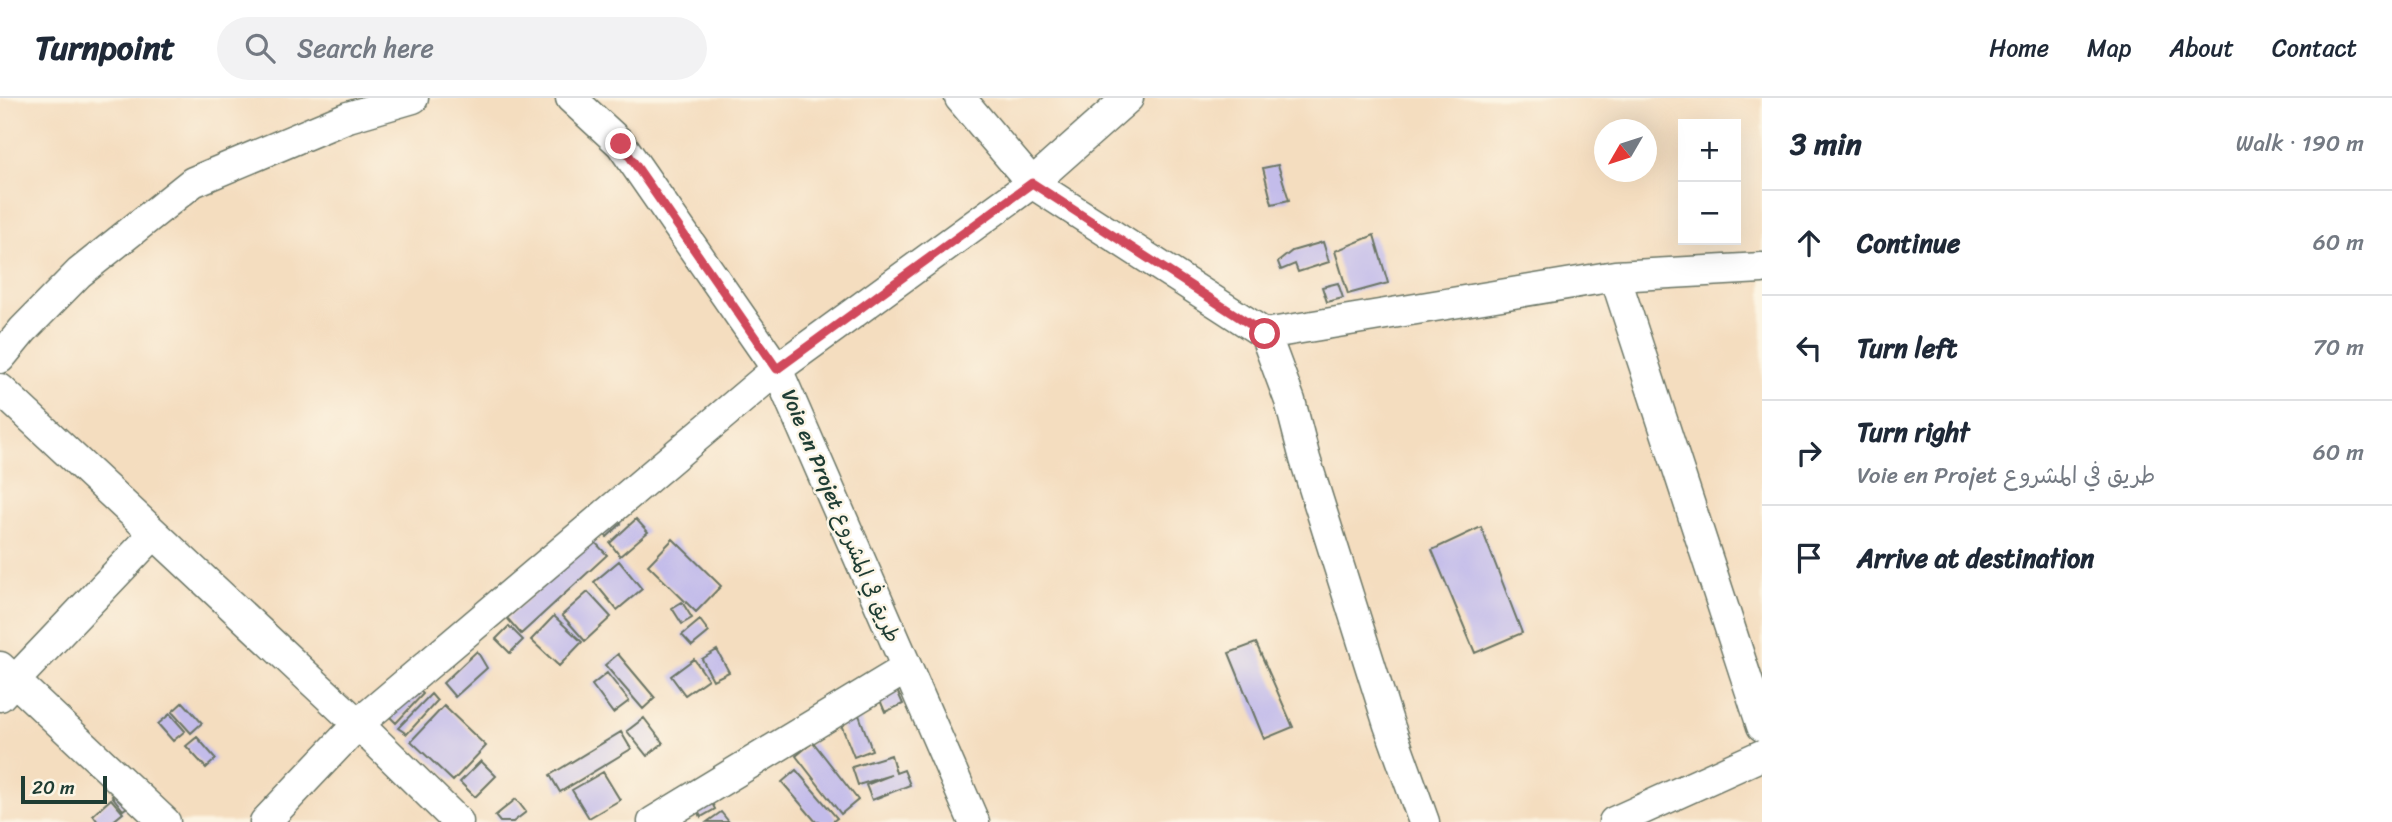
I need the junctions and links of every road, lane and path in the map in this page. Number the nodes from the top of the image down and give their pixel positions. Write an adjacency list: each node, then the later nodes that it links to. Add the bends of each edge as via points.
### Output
1 (413, 98): 9 (street, via 348,117 193,182 79,273)
2 (571, 98): 10 (street, Voie en Projet طريق في المشروع, via 621,144)
3 (960, 98): 5 (street)
4 (1128, 98): 5 (street)
5 (1032, 183): 8 (street); 10 (street)
6 (1762, 268): 7 (street)
7 (1615, 276): 8 (street); 16 (street)
8 (1265, 334): 24 (street)
9 (0, 358)
10 (777, 369): 13 (street, Voie en Projet طريق في المشروع); 15 (street)
11 (0, 389): 12 (street)
12 (153, 534): 14 (street); 15 (street)
13 (907, 668): 22 (street); 23 (street, Voie en Projet طريق في المشروع)
14 (5, 682): 19 (street)
15 (358, 724): 20 (street); 21 (street)
16 (1762, 726)
17 (1762, 755): 18 (street)
18 (1660, 814): 25 (street)
19 (165, 822)
20 (265, 822)
21 (458, 822)
22 (653, 822)
23 (974, 822)
24 (1424, 822)
25 (1614, 822)

